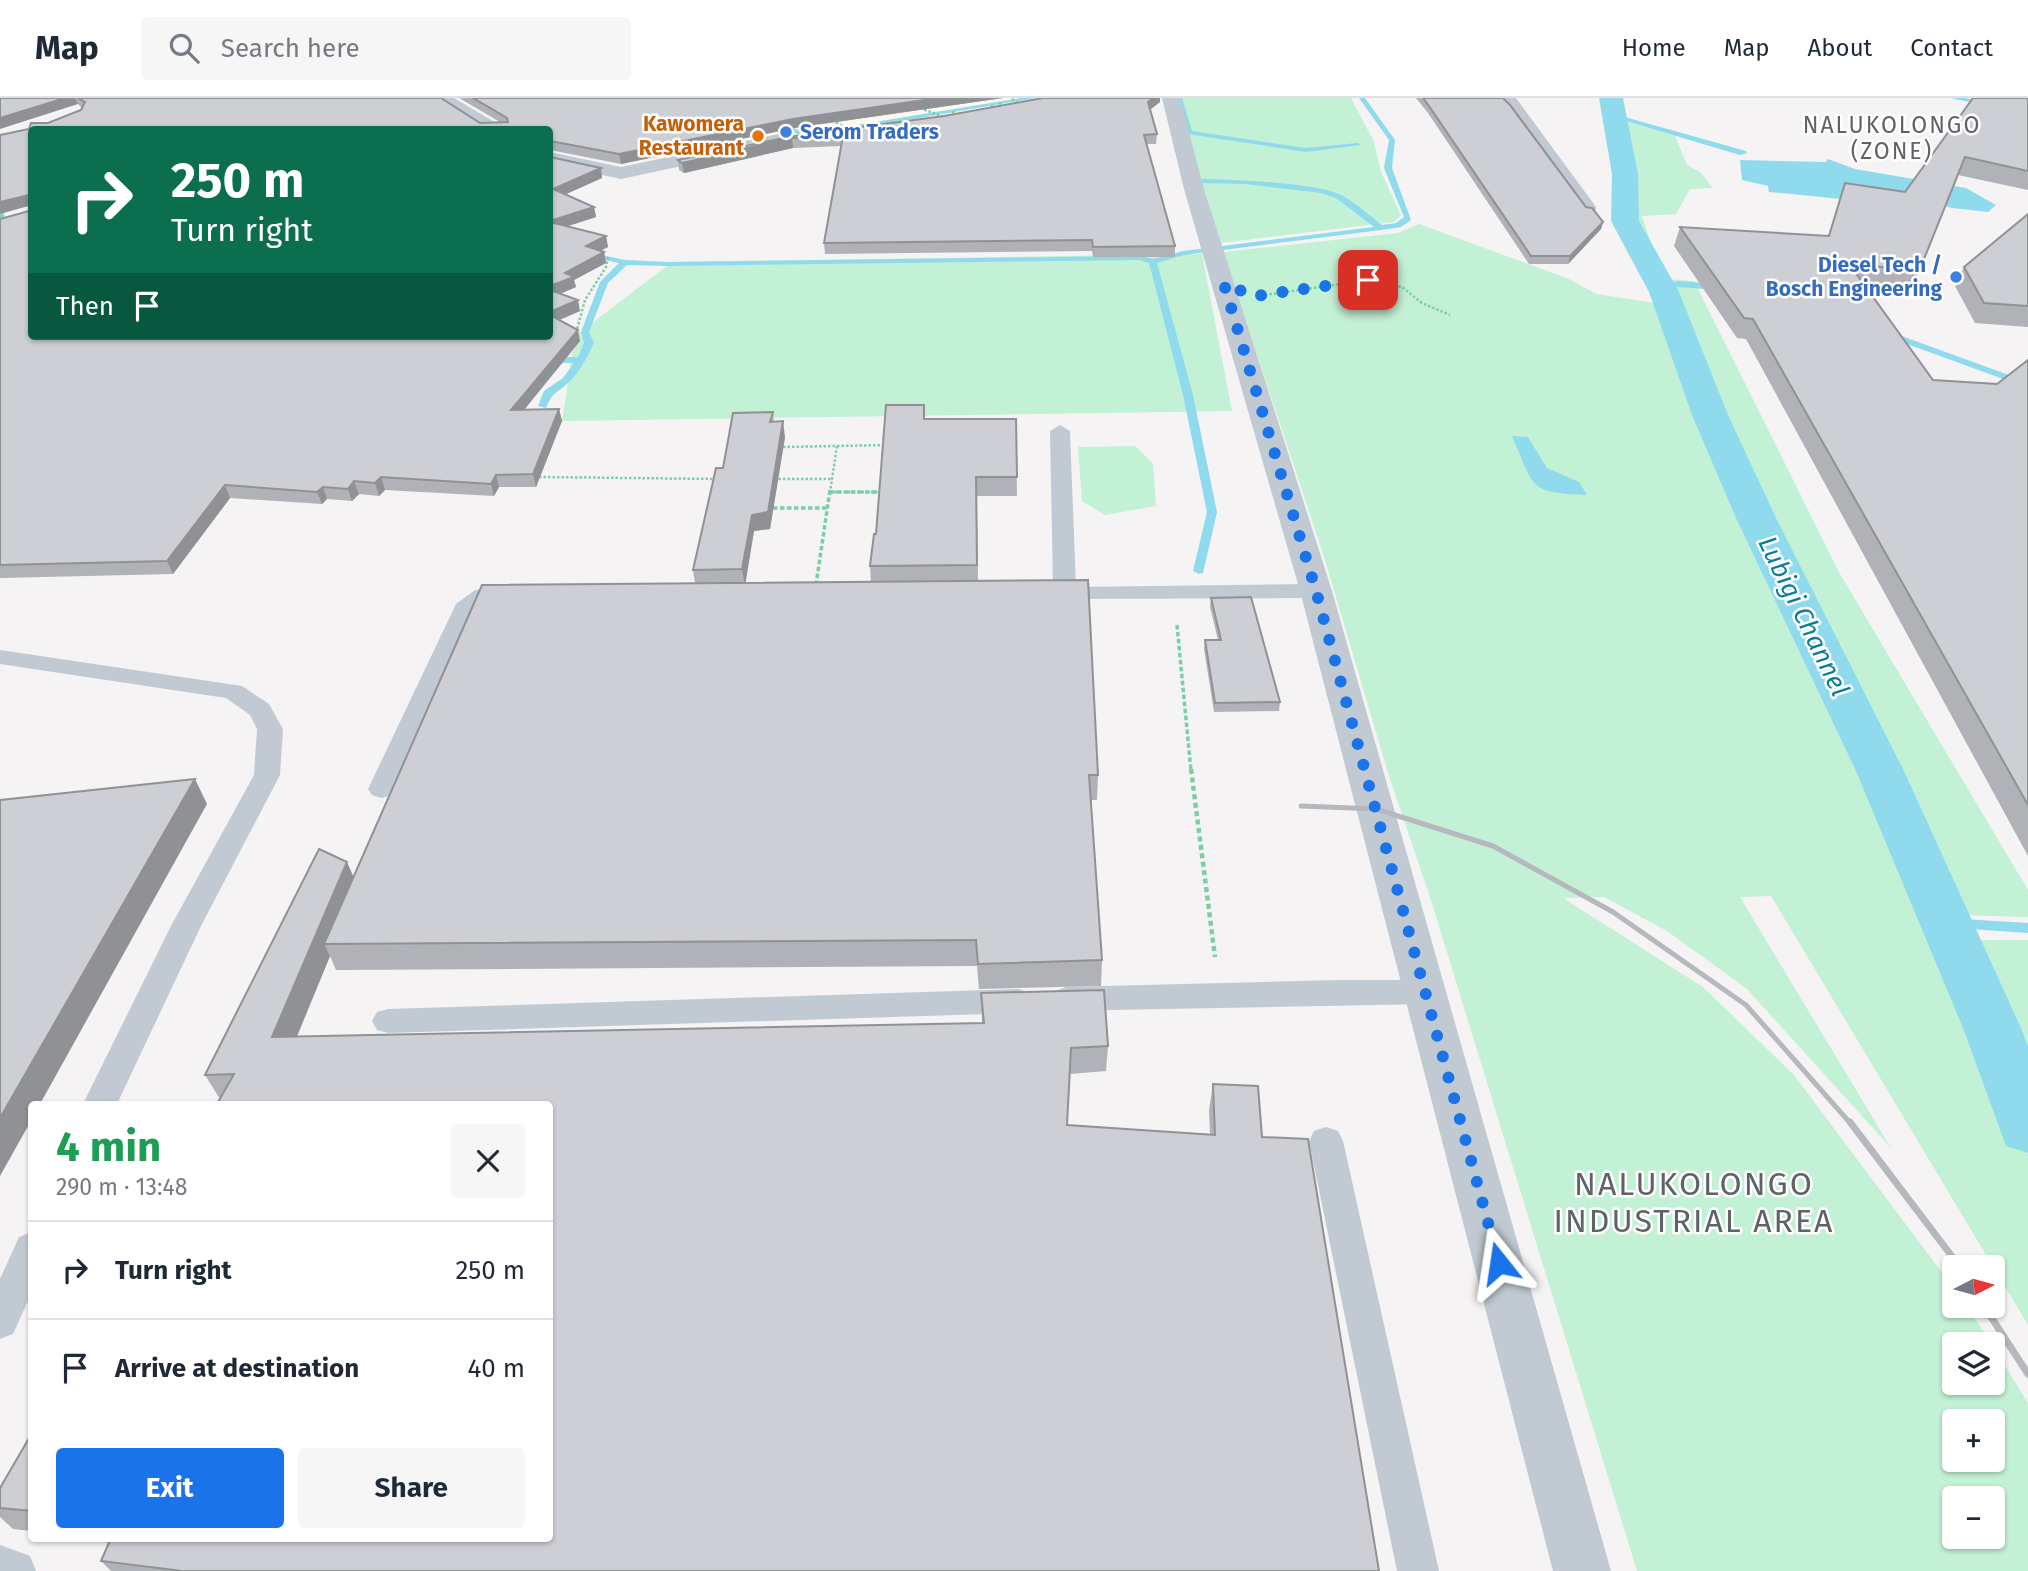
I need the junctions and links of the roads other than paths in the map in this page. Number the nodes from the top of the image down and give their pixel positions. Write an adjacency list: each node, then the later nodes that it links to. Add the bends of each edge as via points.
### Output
1 (442, 98): 4 (street)
2 (1171, 98): 9 (street)
3 (1509, 98): 7 (lane)
4 (492, 126)
5 (842, 126): 6 (street, via 621,173)
6 (553, 159)
7 (1591, 209)
8 (1060, 431): 12 (lane)
9 (1316, 591): 12 (lane); 15 (street)
10 (532, 594): 14 (lane, via 483,595 468,604)
11 (1037, 594): 12 (lane)
12 (1065, 594)
13 (0, 657): 17 (lane, via 233,691 260,710 270,729 267,775 186,926)
14 (382, 789)
15 (1427, 992): 16 (lane, via 1347,990); 24 (street)
16 (388, 1021)
17 (101, 1101)
18 (1326, 1141): 23 (lane)
19 (28, 1257): 20 (lane)
20 (0, 1322)
21 (0, 1566): 22 (lane)
22 (15, 1571)
23 (1418, 1571)
24 (1582, 1571)

